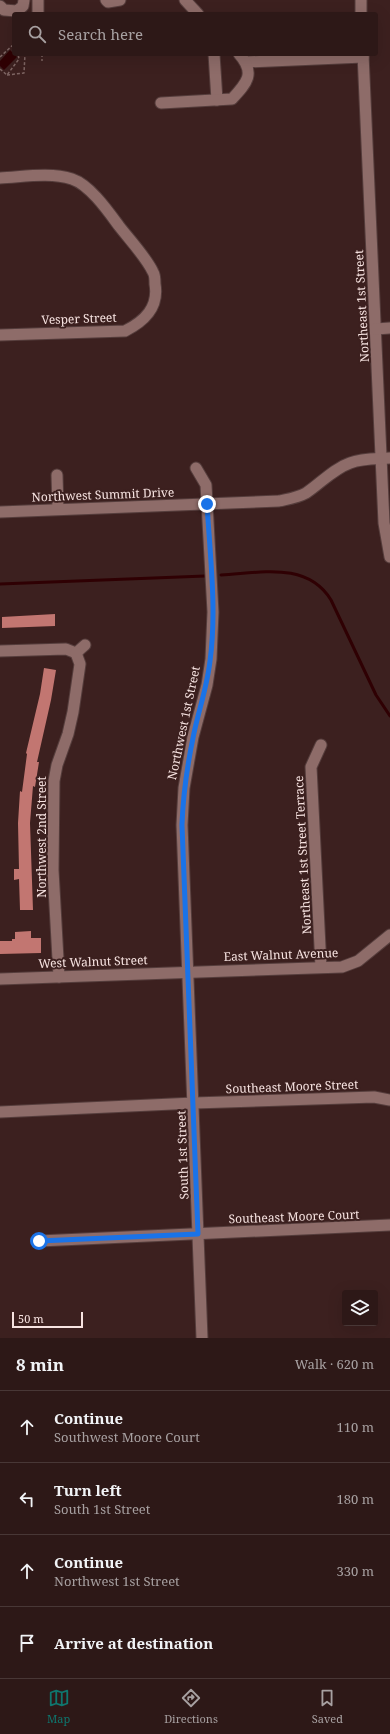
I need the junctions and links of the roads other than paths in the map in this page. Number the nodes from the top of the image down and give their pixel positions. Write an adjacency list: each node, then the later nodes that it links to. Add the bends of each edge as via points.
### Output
1 (24, 0): 7 (street, via 23,6 17,10 4,10)
2 (38, 0): 8 (street)
3 (106, 0): 4 (street)
4 (120, 0)
5 (185, 0): 9 (street)
6 (361, 0): 10 (street)
7 (0, 6)
8 (38, 12)
9 (196, 12)
10 (361, 12)
11 (214, 56): 14 (street)
12 (363, 56): 13 (street); 18 (street, Northeast 1st Street)
13 (243, 58): 14 (street, via 248,75 246,85 232,99)
14 (218, 100): 15 (street)
15 (161, 103)
16 (0, 178): 19 (street, Vesper Street, via 57,176 73,179 86,187 148,264 154,273 157,292 154,304 147,315 138,324 125,330)
17 (390, 328): 18 (street)
18 (376, 329): 20 (street, Northeast 1st Street)
19 (0, 335)
20 (386, 458): 23 (street, Northwest Summit Drive, via 360,459 348,463 306,493 296,497 279,501); 26 (street, Northeast 1st Street, via 384,523)
21 (196, 468): 23 (street, Northwest 1st Street, via 206,485)
22 (57, 474): 24 (street)
23 (207, 504): 24 (street, Northwest Summit Drive); 33 (street, Northwest 1st Street, via 213,612 211,659 184,788 182,825)
24 (58, 509): 25 (street, Northwest Summit Drive)
25 (0, 512)
26 (390, 557)
27 (85, 645): 29 (street)
28 (0, 651): 29 (street, via 66,649)
29 (76, 653): 34 (street, Northwest 2nd Street, via 80,664 73,712 54,781 53,870)
30 (321, 745): 32 (street, Northeast 1st Street Terrace, via 311,767)
31 (390, 935): 32 (street, East Walnut Avenue, via 358,961 342,967)
32 (321, 967): 33 (street, East Walnut Avenue)
33 (188, 972): 34 (street, West Walnut Street); 37 (street, South 1st Street)
34 (59, 977): 35 (street, West Walnut Street)
35 (0, 979)
36 (390, 1100): 37 (street, Southeast Moore Street, via 374,1097)
37 (194, 1103): 38 (street, Southeast Moore Street); 40 (street, South 1st Street)
38 (0, 1112)
39 (390, 1226): 40 (street, Southeast Moore Court)
40 (198, 1234): 41 (street, Southeast Moore Court); 42 (street, South 1st Street)
41 (39, 1241)
42 (202, 1338)

